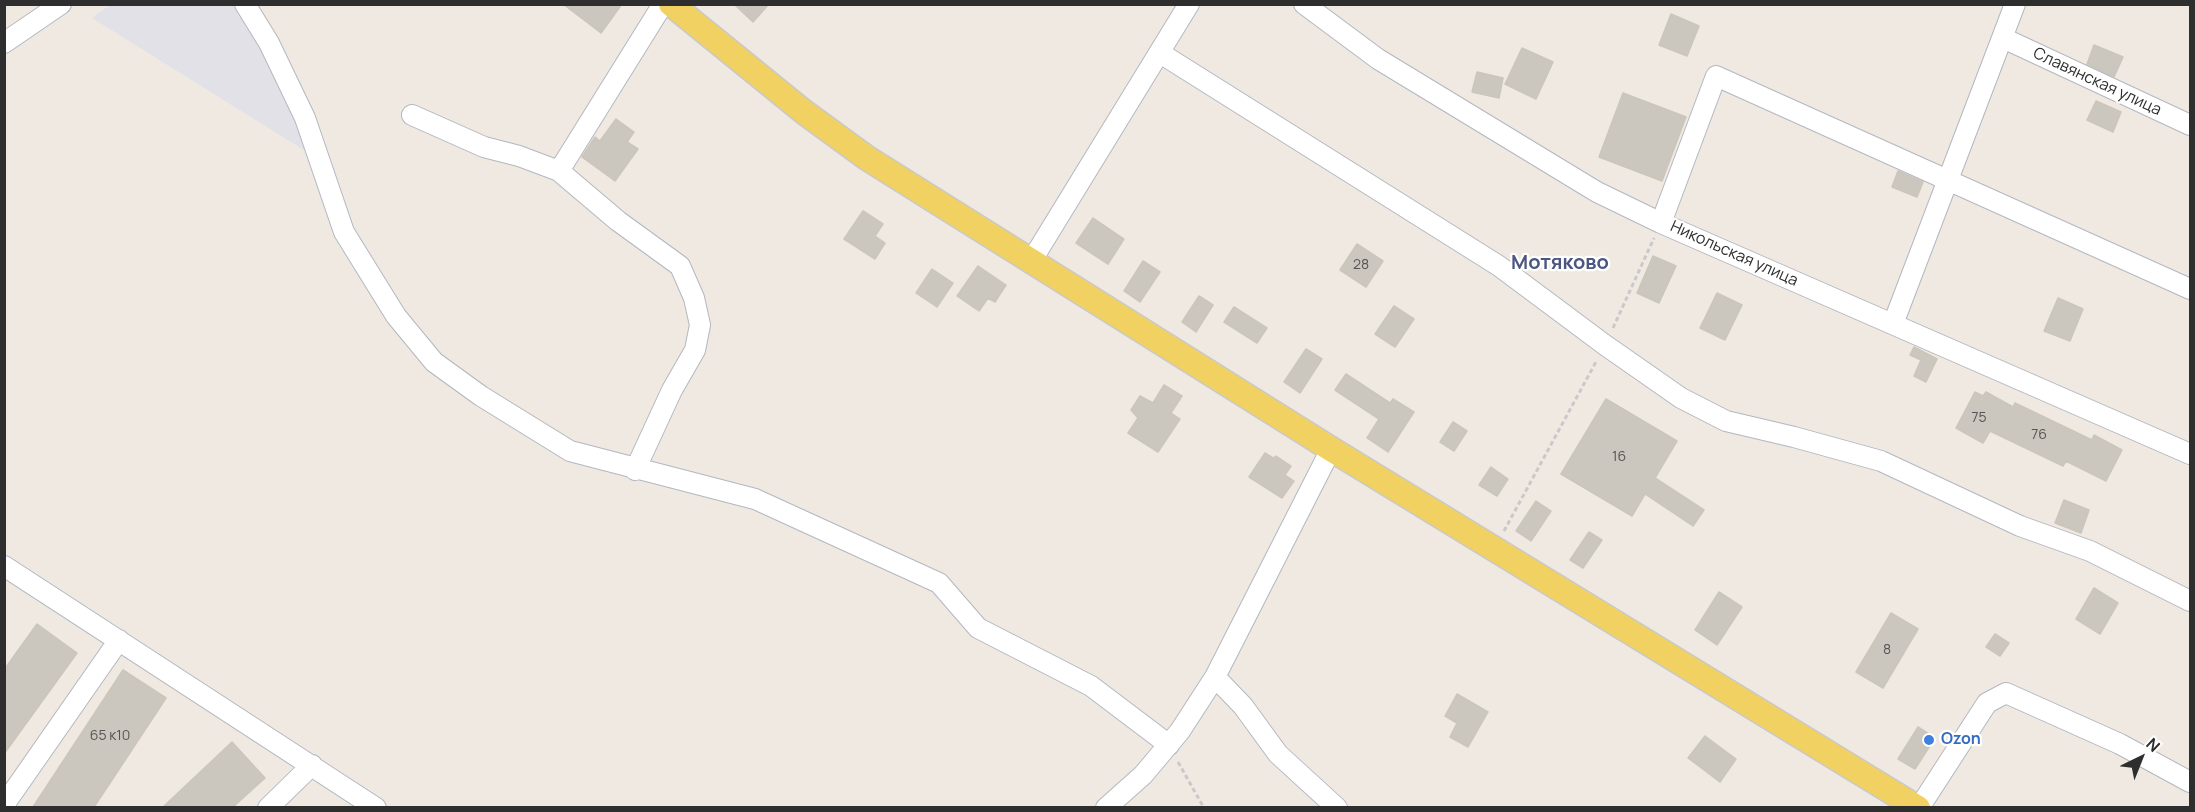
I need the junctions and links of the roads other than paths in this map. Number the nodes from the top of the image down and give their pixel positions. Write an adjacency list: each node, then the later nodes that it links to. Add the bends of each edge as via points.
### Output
1 (61, 4): 9 (street)
2 (245, 4): 21 (street, via 269,43 305,118 344,232 396,316 434,362 570,451)
3 (663, 4): 13 (street)
4 (671, 4): 16 (main road, via 867,158)
5 (1189, 4): 10 (street)
6 (1304, 4): 15 (street, Никольская улица, via 1398,71 1597,192)
7 (2014, 4): 8 (street)
8 (2003, 38): 12 (street, Славянская улица); 14 (street)
9 (4, 44)
10 (1160, 53): 16 (street); 23 (street, via 1499,266 1681,398 1726,421 1881,461 2020,526 2090,551)
11 (412, 115): 13 (street, via 484,147)
12 (2190, 125)
13 (559, 171): 21 (street, via 680,266 694,298 700,325 695,350)
14 (1948, 180): 15 (street, via 1716,76); 17 (street); 18 (street)
15 (1661, 223): 18 (street, Никольская улица)
16 (1032, 260): 19 (main road)
17 (2190, 289)
18 (1893, 324): 20 (street, Никольская улица)
19 (1331, 449): 25 (street); 34 (main road)
20 (2190, 454)
21 (635, 470): 26 (street, via 755,499 939,583 978,628 1091,686)
22 (4, 566): 24 (street)
23 (2190, 601)
24 (119, 640): 27 (street); 29 (street)
25 (1215, 676): 26 (street); 33 (street, via 1278,754)
26 (1169, 745): 32 (street)
27 (312, 765): 30 (street); 31 (street)
28 (2190, 782): 34 (street, via 2121,744 2006,693 1987,703)
29 (4, 805)
30 (268, 807)
31 (376, 807)
32 (1107, 807)
33 (1337, 807)
34 (1919, 807)

